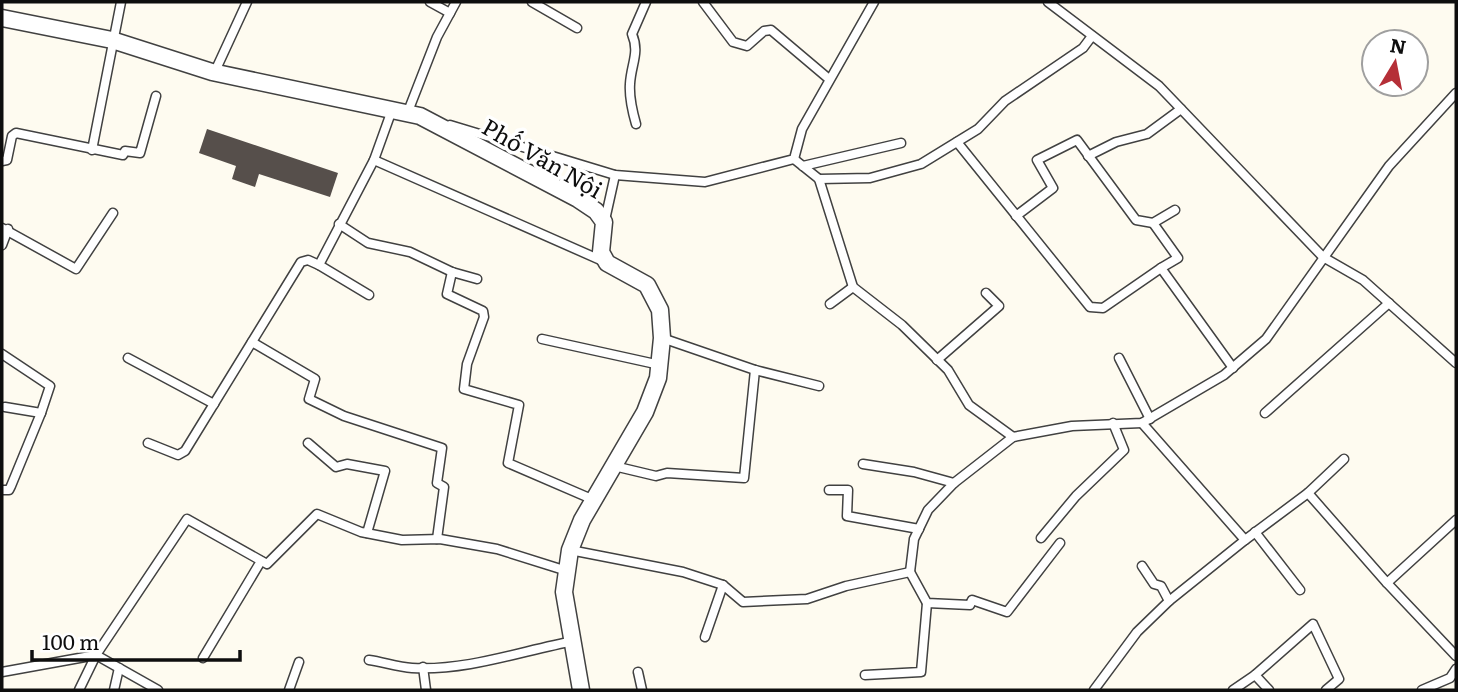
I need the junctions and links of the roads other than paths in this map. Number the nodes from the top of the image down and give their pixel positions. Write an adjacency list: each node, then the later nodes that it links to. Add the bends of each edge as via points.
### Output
1 (121, 2): 14 (lane)
2 (247, 2): 15 (lane)
3 (430, 2): 10 (lane)
4 (456, 2): 10 (lane)
5 (531, 2): 12 (lane)
6 (646, 2): 21 (lane, via 632,34 638,48 629,103)
7 (703, 2): 16 (lane, via 733,42 747,46 771,30)
8 (874, 2): 16 (lane)
9 (1048, 2): 13 (lane)
10 (450, 13): 20 (lane)
11 (2, 18): 14 (street, Phố Văn Nội)
12 (577, 28)
13 (1092, 36): 19 (lane, via 1159,86); 22 (lane, via 1083,48 1005,101 978,129)
14 (112, 40): 20 (street, Phố Văn Nội, via 212,72); 24 (lane)
15 (217, 67)
16 (829, 79): 26 (lane, via 802,129)
17 (1456, 93): 40 (lane, via 1389,166)
18 (156, 96): 24 (lane, via 140,153)
19 (1181, 109): 25 (lane, via 1147,134); 40 (lane)
20 (406, 113): 27 (lane); 30 (lane); 35 (street, Phố Văn Nội, via 578,199)
21 (636, 124)
22 (957, 142): 31 (lane, via 921,164 870,178); 34 (lane)
23 (901, 143): 29 (lane)
24 (92, 150): 28 (lane, via 16,133 7,160)
25 (1088, 156): 34 (lane, via 1077,140 1037,160 1053,188); 36 (lane, via 1136,220)
26 (794, 159): 29 (lane); 30 (lane, via 705,182)
27 (374, 160): 37 (lane); 41 (lane)
28 (2, 161)
29 (803, 166): 31 (lane)
30 (615, 175): 35 (lane)
31 (820, 179): 46 (lane)
32 (1175, 210): 36 (lane)
33 (113, 213): 38 (lane, via 76,269)
34 (1016, 216): 43 (lane, via 1090,307 1103,308)
35 (604, 222): 41 (street, Phố Văn Nội, via 601,252)
36 (1153, 223): 43 (lane, via 1178,258)
37 (339, 224): 42 (lane); 44 (lane, via 368,243 410,251)
38 (5, 229): 39 (lane)
39 (2, 245)
40 (1323, 257): 49 (lane, via 1363,280); 60 (lane, via 1266,338)
41 (607, 263): 51 (street, via 647,285 660,310)
42 (319, 265): 48 (lane); 53 (lane, via 301,261)
43 (1161, 268): 60 (lane)
44 (452, 272): 45 (lane); 79 (lane, via 447,294 483,311 484,317 467,364 464,389 520,405 508,463)
45 (477, 279)
46 (853, 287): 50 (lane); 57 (lane)
47 (986, 293): 57 (lane, via 999,306)
48 (369, 295)
49 (1389, 303): 58 (lane); 66 (lane)
50 (830, 304)
51 (663, 338): 59 (street); 61 (lane)
52 (542, 339): 59 (lane)
53 (252, 342): 63 (lane); 85 (lane, via 315,379 309,398 344,416 442,448 437,483 444,487)
54 (2, 354): 65 (lane, via 50,386)
55 (128, 358): 63 (lane)
56 (1119, 358): 67 (lane)
57 (937, 360): 69 (lane, via 969,405)
58 (1456, 363)
59 (660, 365): 74 (street, via 645,412)
60 (1233, 368): 67 (lane)
61 (755, 370): 62 (lane); 74 (lane, via 744,478 656,476)
62 (819, 386)
63 (214, 404): 70 (lane, via 181,455)
64 (5, 407): 65 (lane)
65 (41, 413): 76 (lane, via 9,490)
66 (1265, 413)
67 (1146, 421): 68 (lane); 86 (lane)
68 (1113, 423): 69 (lane); 84 (lane, via 1124,450)
69 (1013, 437): 75 (lane)
70 (148, 443)
71 (307, 443): 83 (lane, via 336,467 347,464 385,471)
72 (1344, 460): 78 (lane)
73 (863, 464): 75 (lane)
74 (614, 466): 79 (street)
75 (954, 483): 81 (lane, via 928,510)
76 (2, 489)
77 (829, 490): 81 (lane, via 848,490 847,516)
78 (1308, 493): 82 (lane); 93 (lane)
79 (594, 500): 88 (street)
80 (1456, 520): 93 (lane)
81 (919, 529): 92 (lane)
82 (1255, 532): 86 (lane); 95 (lane)
83 (367, 533): 85 (lane, via 402,540); 89 (lane, via 317,514 267,564)
84 (1041, 538)
85 (437, 539): 91 (lane, via 497,549)
86 (1245, 540): 96 (lane)
87 (1060, 542): 97 (lane, via 1007,612 972,600 970,605)
88 (570, 550): 91 (street); 94 (lane)
89 (261, 561): 100 (lane, via 187,519); 102 (lane)
90 (1142, 566): 96 (lane)
91 (567, 571): 99 (street, via 564,592)
92 (910, 572): 94 (lane, via 807,599 743,602); 97 (lane)
93 (1387, 583): 101 (lane)
94 (723, 584): 98 (lane)
95 (1300, 590)
96 (1169, 601): 119 (lane, via 1137,632)
97 (927, 603): 110 (lane, via 921,672)
98 (705, 637)
99 (574, 641): 105 (lane, via 515,657); 117 (street)
100 (96, 655): 106 (lane); 108 (lane); 112 (lane)
101 (1456, 656)
102 (203, 659)
103 (369, 660): 105 (lane)
104 (299, 662): 115 (lane)
105 (423, 667): 116 (lane)
106 (119, 668): 113 (lane); 114 (lane)
107 (1456, 669): 123 (lane, via 1450,678)
108 (2, 672)
109 (638, 672): 118 (lane)
110 (865, 675)
111 (1255, 675): 120 (lane); 121 (lane); 122 (lane, via 1313,624 1339,679)
112 (79, 690)
113 (114, 690)
114 (158, 690)
115 (289, 690)
116 (426, 690)
117 (581, 690)
118 (642, 690)
119 (1094, 690)
120 (1233, 690)
121 (1269, 690)
122 (1326, 690)
123 (1422, 690)

